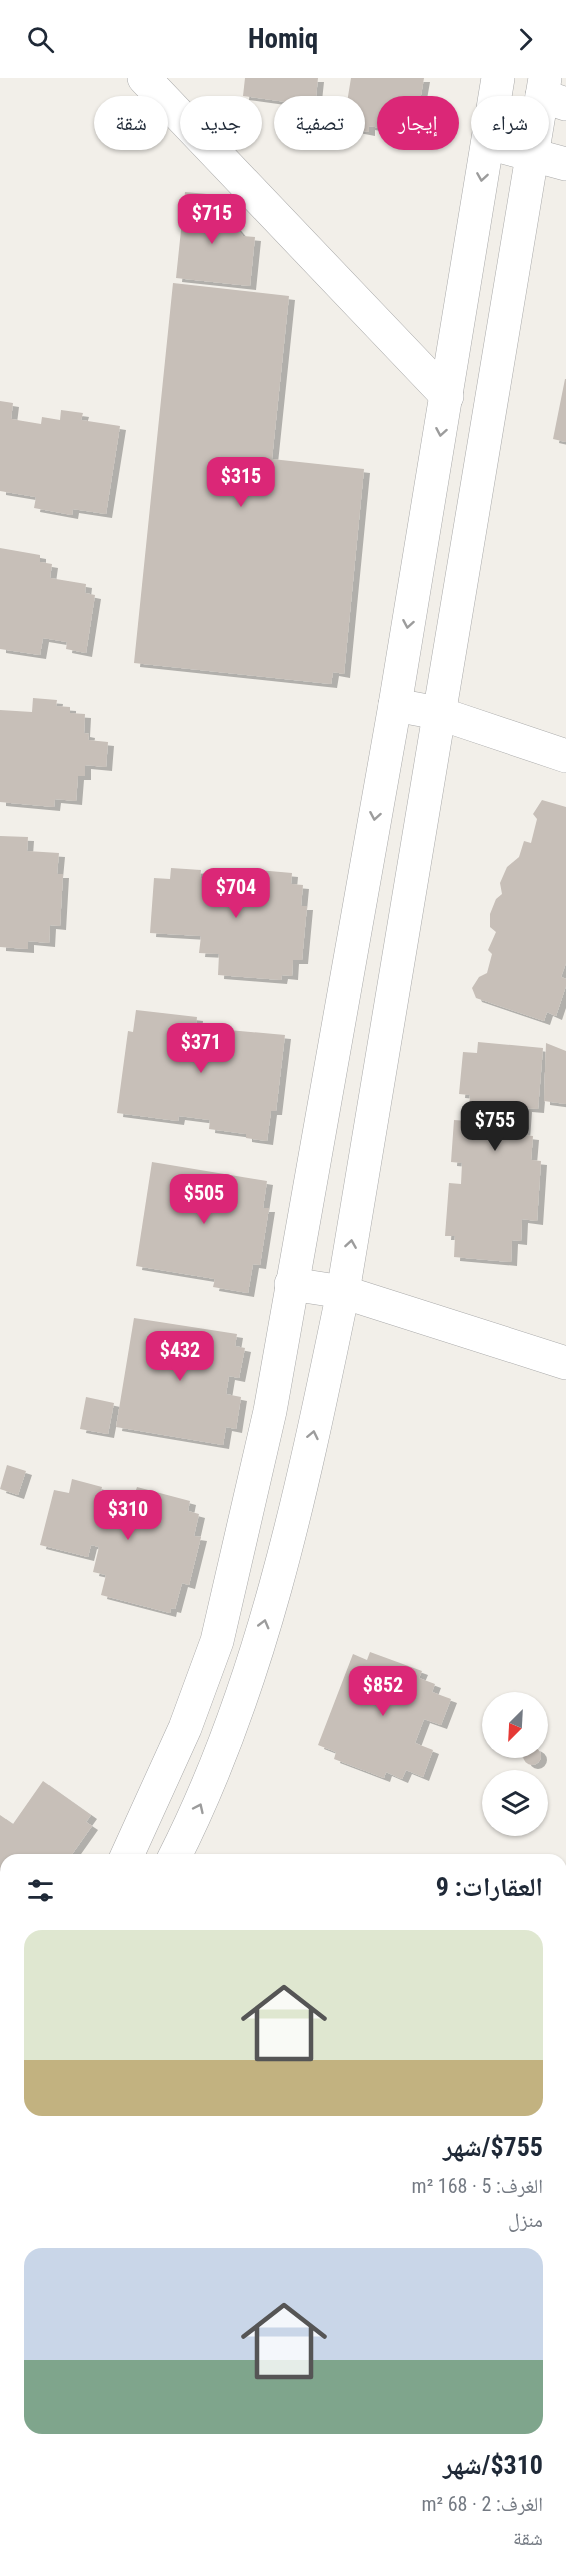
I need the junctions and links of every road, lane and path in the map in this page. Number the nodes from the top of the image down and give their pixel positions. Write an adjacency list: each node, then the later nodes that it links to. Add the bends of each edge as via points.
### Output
1 (144, 78): 9 (street)
2 (498, 78): 4 (street)
3 (551, 93): 7 (street)
4 (495, 96)
5 (487, 150): 9 (street, one-way to 9)
6 (517, 150): 7 (street)
7 (534, 154): 8 (street); 11 (street)
8 (566, 164)
9 (447, 396): 10 (street, one-way to 10)
10 (395, 705): 11 (street); 13 (street, one-way to 13)
11 (438, 713): 12 (street); 14 (street, one-way to 11)
12 (566, 756)
13 (291, 1284): 14 (street); 16 (street, via 270,1411 217,1641 185,1728)
14 (343, 1292): 15 (street); 17 (street, one-way to 14, via 201,1805 256,1654 305,1473)
15 (566, 1363)
16 (128, 1854)
17 (176, 1854)

